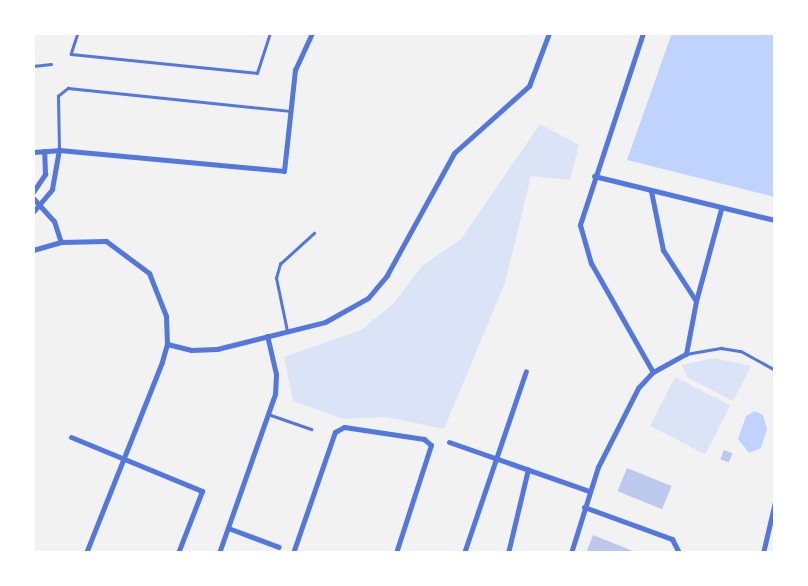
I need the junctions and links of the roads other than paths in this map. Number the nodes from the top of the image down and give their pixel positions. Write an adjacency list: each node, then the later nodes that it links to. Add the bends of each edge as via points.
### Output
1 (78, 33): 2 (lane, via 71,54 257,73)
2 (270, 33)
3 (312, 33): 8 (street, via 295,71)
4 (549, 33): 24 (street, via 529,86 454,153 387,275 369,298 326,322)
5 (643, 33): 12 (street)
6 (51, 64): 7 (lane)
7 (33, 66)
8 (289, 111): 9 (street, via 284,170); 9 (lane, via 68,88 58,96)
9 (59, 150): 10 (street); 16 (street, via 55,181)
10 (44, 151): 11 (street); 14 (street, via 44,178)
11 (33, 152)
12 (594, 176): 13 (street); 30 (street, via 580,225 592,263)
13 (650, 191): 17 (street); 23 (street, via 663,250)
14 (33, 192)
15 (33, 198): 16 (street)
16 (40, 205): 18 (street); 21 (street, via 54,220)
17 (721, 209): 19 (street); 23 (street)
18 (33, 212)
19 (775, 220)
20 (314, 233): 24 (lane, via 280,264 276,278)
21 (61, 242): 22 (street); 26 (street, via 106,241 149,273 166,316)
22 (33, 250)
23 (696, 301): 27 (street)
24 (287, 331): 25 (street)
25 (267, 336): 26 (street, via 204,351); 31 (street, via 276,380)
26 (167, 344): 36 (street)
27 (686, 354): 28 (lane, via 721,348 741,351); 30 (street)
28 (775, 370)
29 (526, 371): 35 (street)
30 (653, 372): 38 (street, via 621,419)
31 (268, 414): 32 (lane); 41 (street)
32 (311, 429)
33 (71, 437): 36 (street)
34 (449, 442): 35 (street)
35 (494, 455): 37 (street); 48 (street)
36 (120, 459): 43 (street); 44 (street, via 202,491)
37 (528, 469): 38 (street); 49 (street)
38 (589, 491): 40 (street)
39 (775, 502): 52 (street)
40 (584, 507): 50 (street); 51 (street, via 672,539)
41 (228, 528): 42 (street); 45 (street)
42 (279, 547)
43 (86, 553)
44 (178, 553)
45 (219, 553)
46 (293, 553): 47 (street, via 335,432 344,427 424,439 431,445)
47 (396, 553)
48 (464, 553)
49 (508, 553)
50 (571, 553)
51 (679, 553)
52 (763, 553)

